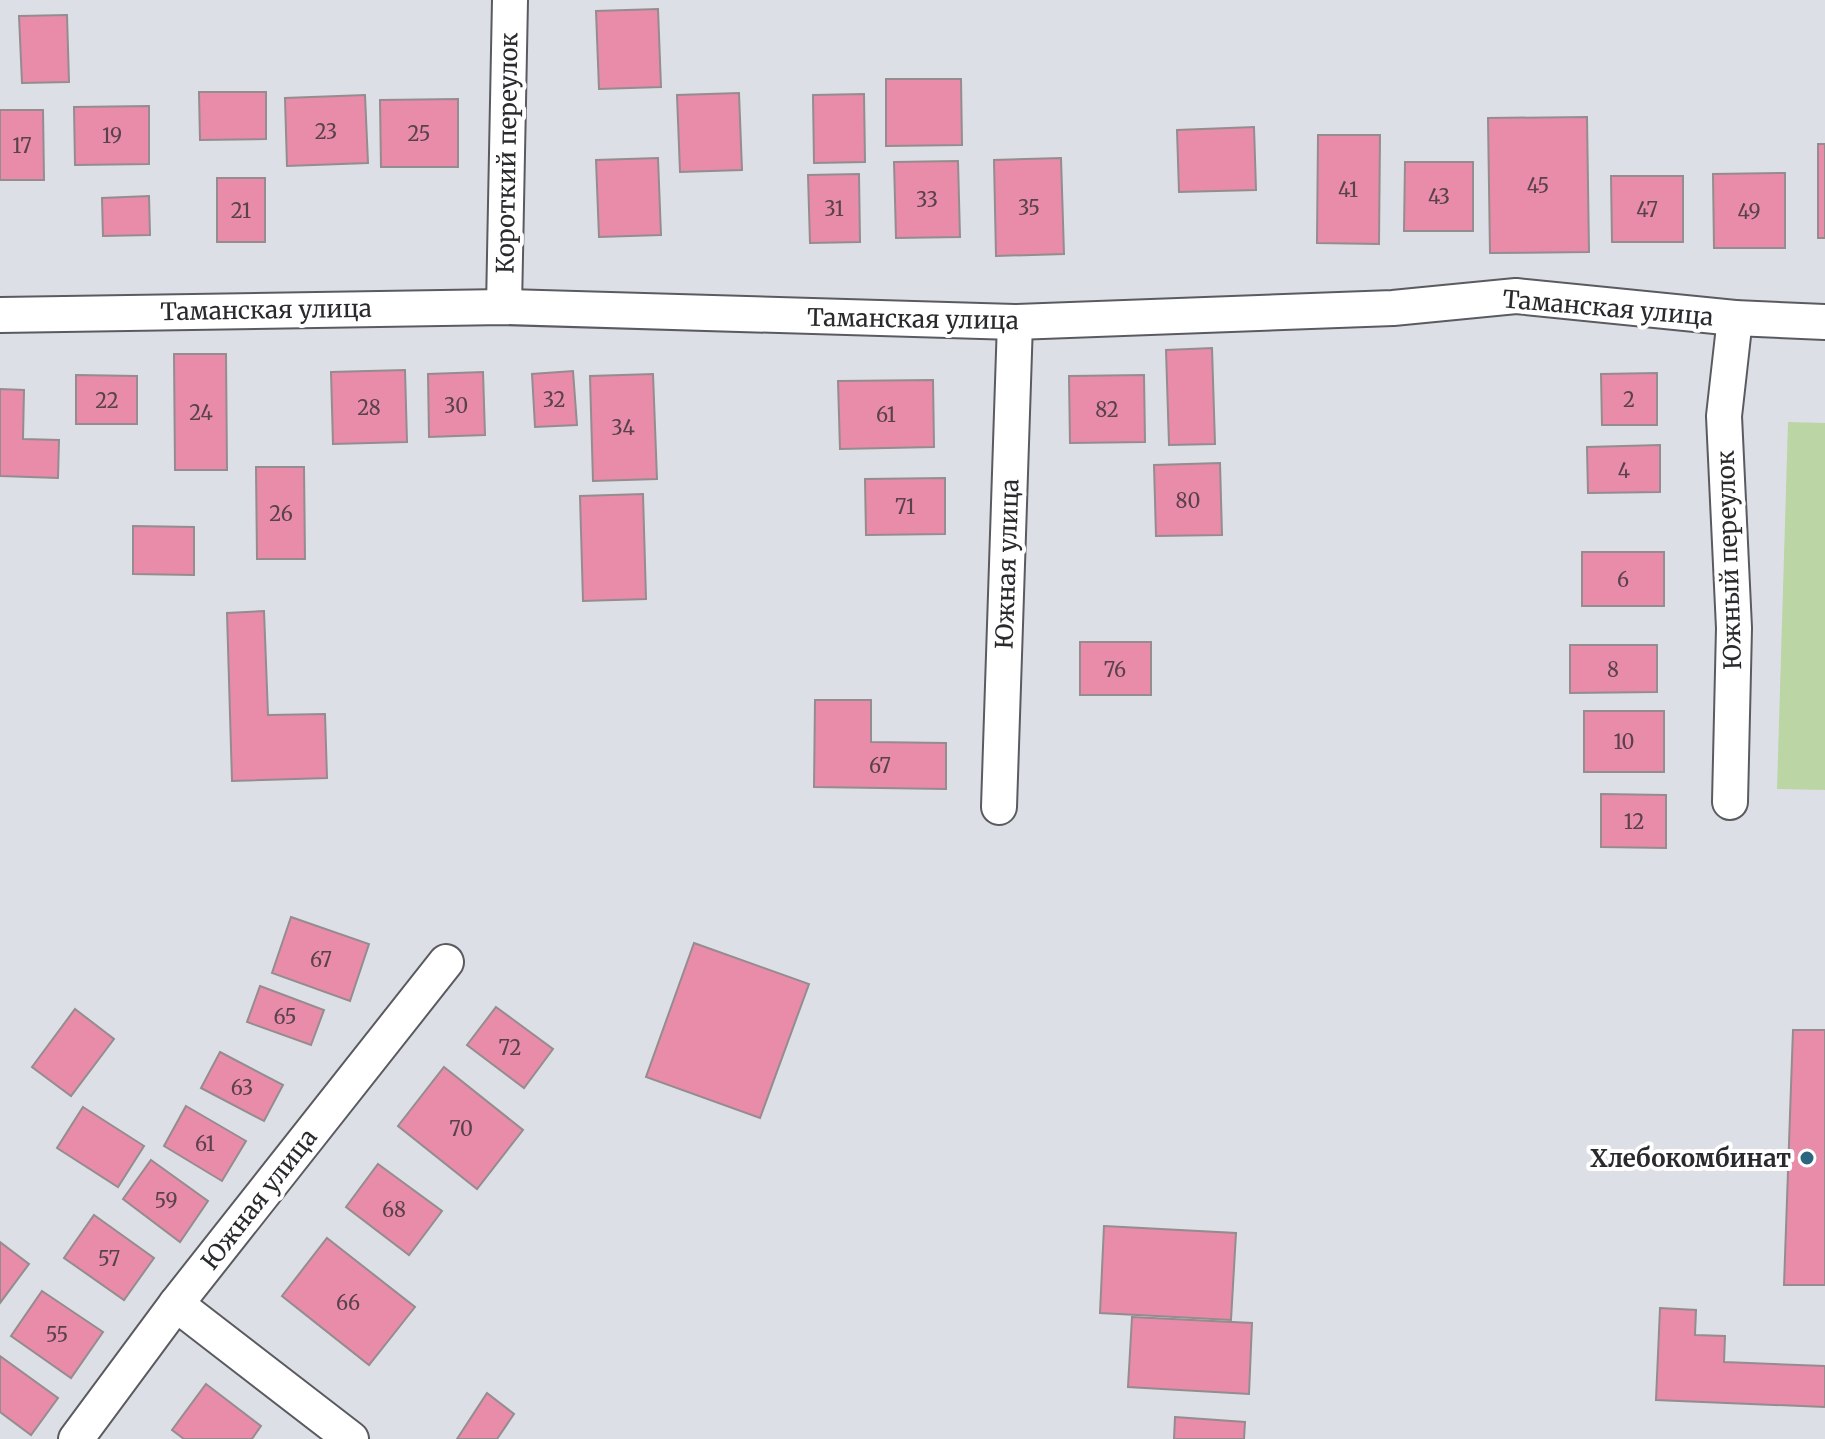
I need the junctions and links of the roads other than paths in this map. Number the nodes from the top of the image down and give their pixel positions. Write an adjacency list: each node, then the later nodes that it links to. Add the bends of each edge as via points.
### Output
1 (510, 0): 2 (street, Короткий переулок)
2 (504, 307): 3 (street, Таманская улица); 5 (street, Таманская улица)
3 (0, 315)
4 (1735, 318): 5 (street, Таманская улица, via 1516,296 1393,308); 6 (street, Таманская улица); 7 (street, Южный переулок, via 1724,416 1734,628)
5 (1015, 322): 8 (street, Южная улица)
6 (1825, 322)
7 (1730, 802)
8 (999, 807)
9 (446, 962): 10 (street, Южная улица)
10 (176, 1304): 11 (street, Южная улица); 12 (street)
11 (76, 1439)
12 (351, 1439)

